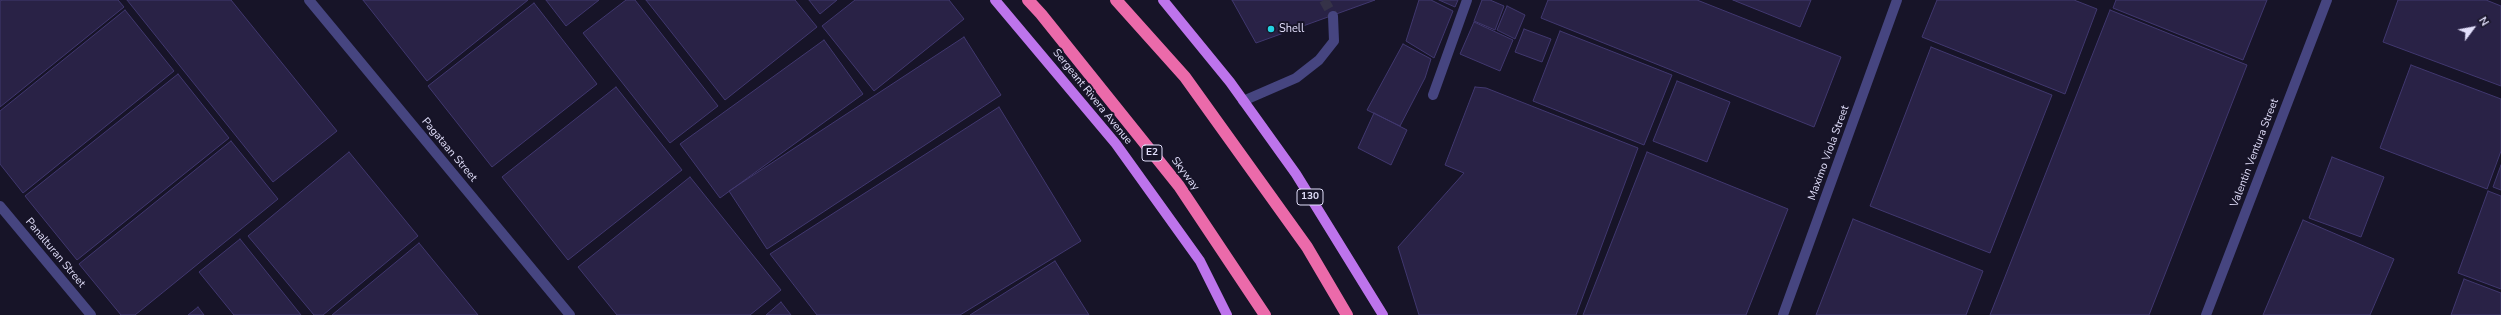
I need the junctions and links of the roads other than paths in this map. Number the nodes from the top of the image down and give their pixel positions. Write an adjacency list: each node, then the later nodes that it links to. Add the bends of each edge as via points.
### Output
1 (310, 0): 14 (street, Pagataan Street)
2 (995, 0): 15 (main road, Sergeant Rivera Avenue, via 1116,144 1200,261)
3 (1028, 0): 16 (highway, Skyway / E2, via 1042,14 1178,186)
4 (1116, 0): 17 (highway, via 1186,77 1307,247)
5 (1163, 0): 11 (main road, 130, via 1177,14)
6 (1467, 0): 10 (street)
7 (1898, 0): 19 (street, Maximo Viola Street)
8 (2327, 0): 20 (street, Valentin Ventura Street)
9 (1333, 16): 11 (street, via 1334,41 1319,60 1296,78)
10 (1433, 95)
11 (1243, 101): 18 (main road, 130, via 1296,174)
12 (0, 206): 13 (street, Panalturan Street)
13 (91, 315)
14 (570, 315)
15 (1227, 315)
16 (1265, 315)
17 (1347, 315)
18 (1383, 315)
19 (1783, 315)
20 (2206, 315)

